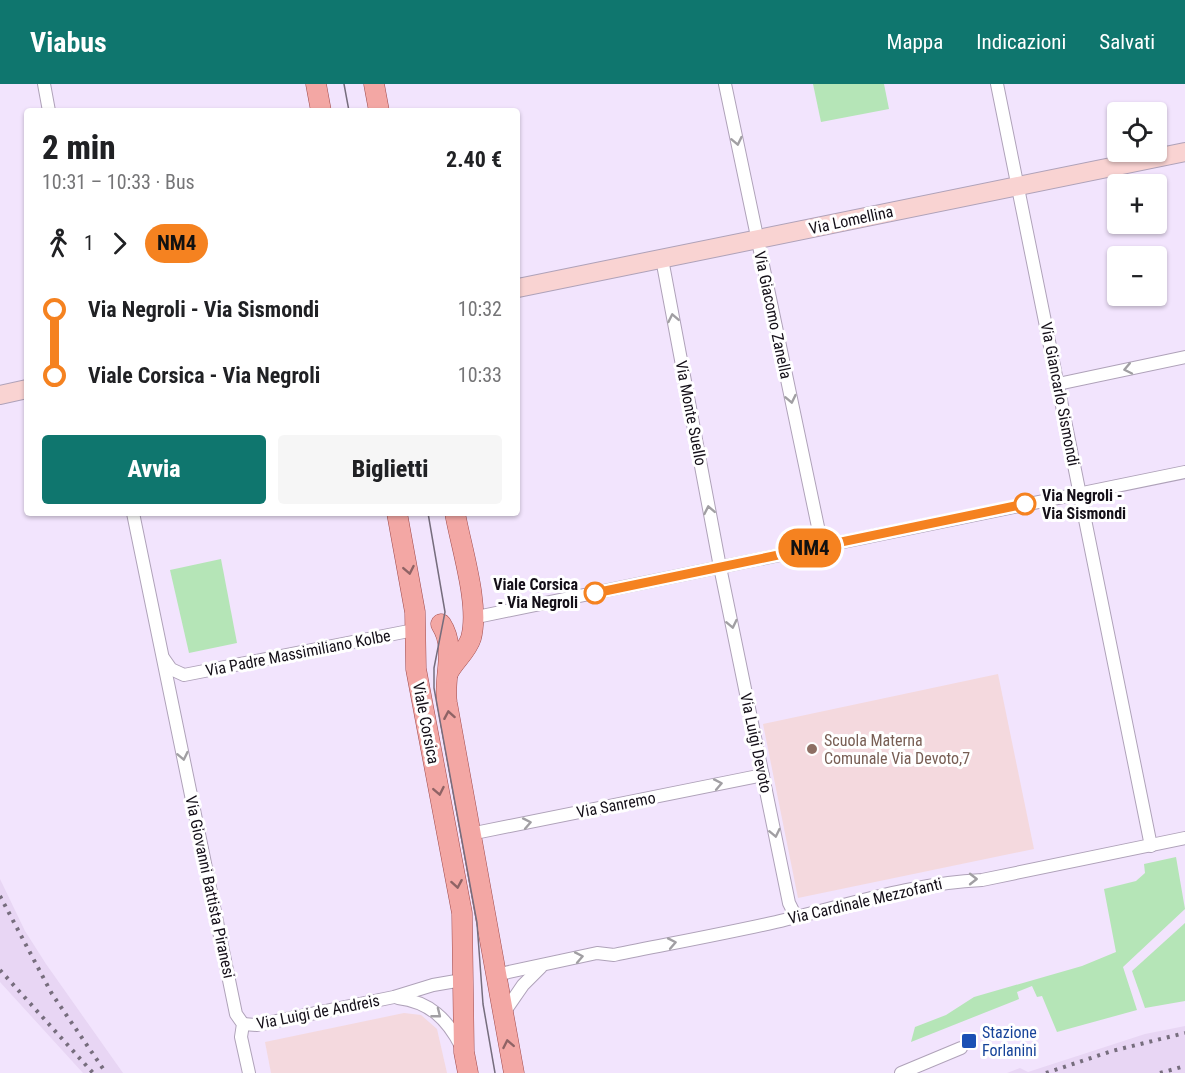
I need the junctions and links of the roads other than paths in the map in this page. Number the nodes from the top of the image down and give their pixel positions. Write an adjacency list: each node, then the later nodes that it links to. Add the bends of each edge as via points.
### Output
1 (44, 84): 6 (street)
2 (316, 84): 7 (main road)
3 (374, 84): 8 (main road)
4 (725, 84): 11 (street, Via Giacomo Zanella, one-way to 11)
5 (997, 84): 10 (street, Via Giancarlo Sismondi)
6 (48, 108)
7 (320, 108)
8 (378, 108)
9 (1185, 152): 10 (street, Via Lomellina)
10 (1018, 186): 11 (street, Via Lomellina); 15 (street, Via Giancarlo Sismondi)
11 (758, 239): 12 (street, Via Lomellina); 23 (street, Via Giacomo Zanella, one-way to 23)
12 (662, 259): 13 (street, Via Lomellina); 24 (street, Via Monte Suello, one-way to 12)
13 (520, 288)
14 (1185, 357): 15 (street, one-way to 15)
15 (1058, 384): 19 (street, Via Giancarlo Sismondi)
16 (24, 390): 17 (street)
17 (0, 395)
18 (1185, 472): 19 (street)
19 (1080, 493): 23 (street); 35 (street, Via Giancarlo Sismondi)
20 (134, 516): 28 (street, Via Giovanni Battista Piranesi)
21 (398, 516): 27 (main road, Viale Corsica, one-way to 27, via 412,588)
22 (455, 516): 25 (main road, Viale Corsica)
23 (822, 546): 24 (street)
24 (720, 567): 25 (street); 32 (street, Via Luigi Devoto, one-way to 32)
25 (472, 618): 26 (main road, Via Padre Massimiliano Kolbe); 30 (main road, Viale Corsica, via 470,642)
26 (441, 624): 27 (main road, Via Padre Massimiliano Kolbe); 30 (main road, Viale Corsica, via 449,646)
27 (414, 630): 29 (street, Via Padre Massimiliano Kolbe); 39 (main road, Viale Corsica, one-way to 39, via 416,669 462,913)
28 (162, 656): 29 (street, Via Padre Massimiliano Kolbe, via 169,667); 31 (street, Via Giovanni Battista Piranesi)
29 (184, 675): 31 (street, via 174,683)
30 (446, 678): 33 (main road, Viale Corsica, one-way to 30)
31 (171, 699): 42 (street, Via Giovanni Battista Piranesi, one-way to 42, via 236,1014)
32 (763, 775): 33 (street, Via Sanremo, one-way to 32); 36 (street, Via Luigi Devoto, one-way to 36, via 789,903)
33 (470, 834): 38 (main road, Viale Corsica)
34 (1185, 838): 35 (street, Via Cardinale Mezzofanti)
35 (1151, 846): 36 (street, Via Cardinale Mezzofanti, one-way to 35, via 905,890 960,879 982,880)
36 (796, 917): 37 (street, Via Cardinale Mezzofanti, one-way to 36, via 597,953 614,955)
37 (544, 964): 38 (street, Via Cardinale Mezzofanti); 41 (street, via 523,985)
38 (495, 975): 39 (main road); 41 (main road, Viale Corsica)
39 (462, 980): 40 (street, Via Luigi de Andreis); 44 (main road, Viale Corsica)
40 (394, 997): 42 (street, Via Luigi de Andreis, via 257,1025); 44 (street, one-way to 44, via 412,1000 438,1013)
41 (502, 1016): 47 (main road, one-way to 41)
42 (243, 1024): 45 (street, Via Giovanni Battista Piranesi, via 241,1037)
43 (961, 1048): 48 (street)
44 (464, 1052): 46 (main road)
45 (249, 1073)
46 (468, 1073)
47 (514, 1073)
48 (901, 1073)

